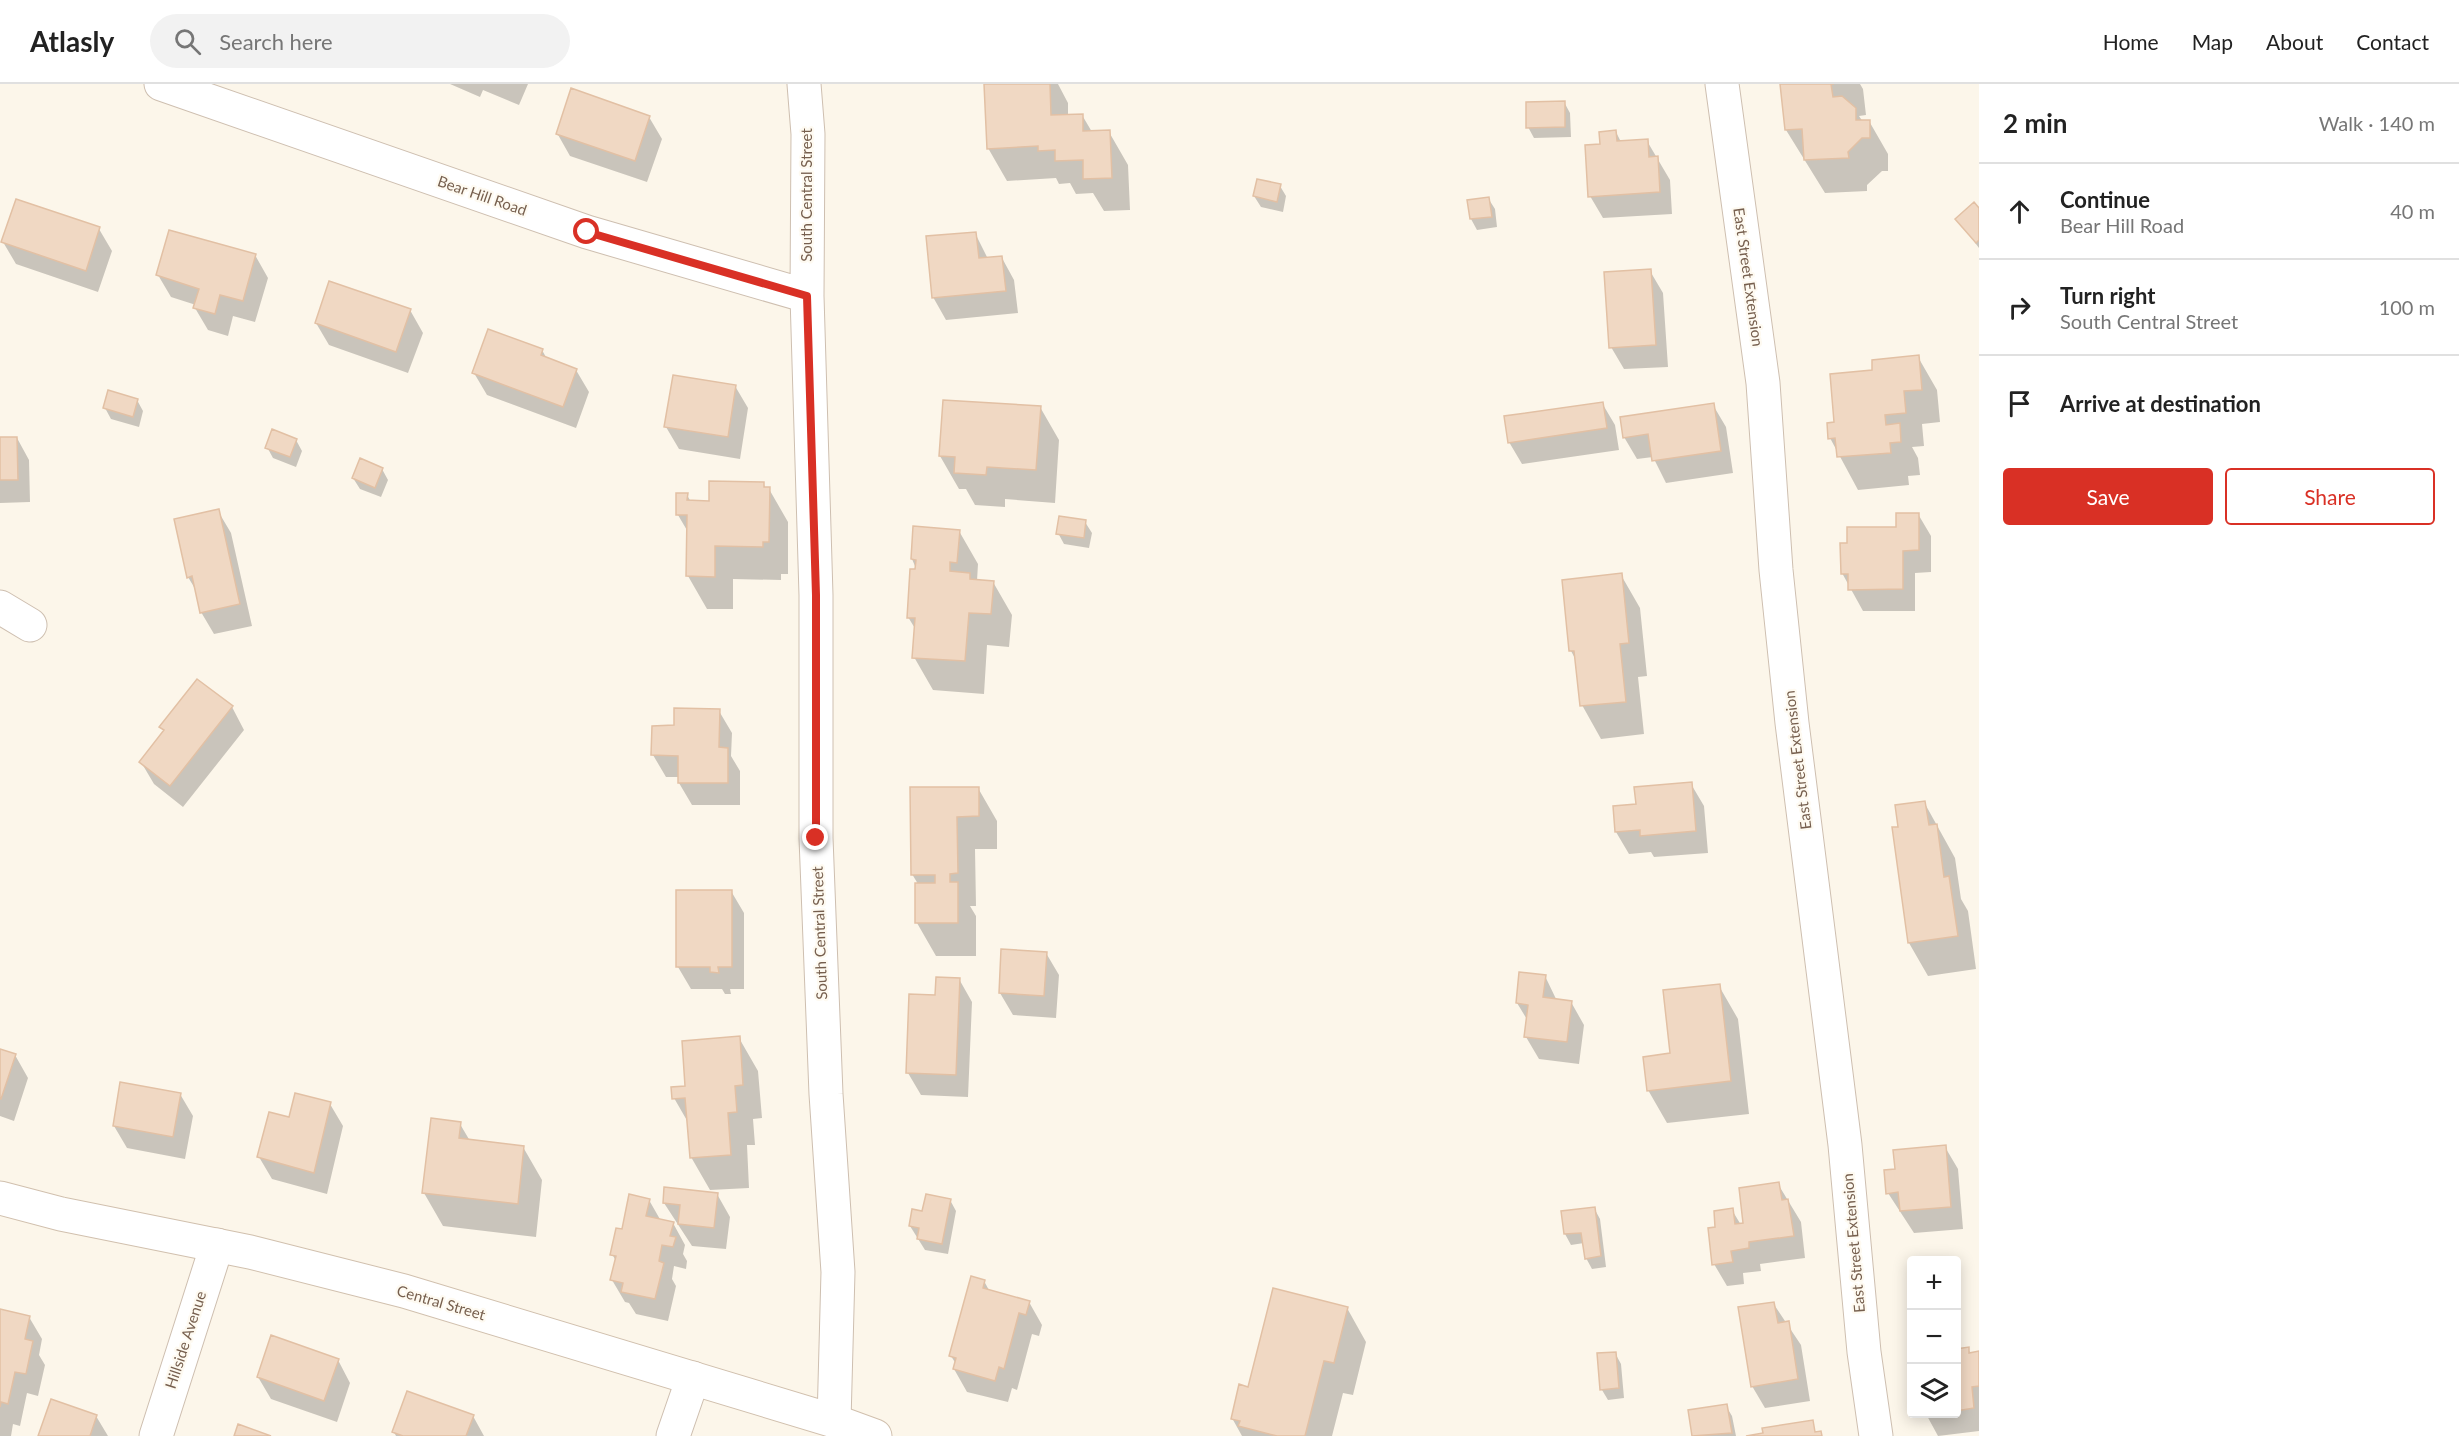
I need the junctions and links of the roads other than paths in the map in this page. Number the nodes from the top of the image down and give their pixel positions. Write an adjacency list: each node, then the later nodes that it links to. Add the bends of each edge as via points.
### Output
1 (161, 84): 4 (street, Bear Hill Road, via 587,232)
2 (804, 84): 4 (street, South Central Street, via 808,134)
3 (1722, 84): 14 (street, East Street Extension, via 1762,383 1791,712)
4 (807, 296): 10 (street, South Central Street, via 816,595 816,838 838,1272)
5 (0, 607): 6 (street)
6 (30, 625)
7 (0, 1198): 8 (street, Central Street)
8 (217, 1245): 9 (street, Central Street, via 405,1291); 11 (street, Hillside Avenue)
9 (693, 1378): 10 (street, Central Street); 12 (street)
10 (834, 1421): 13 (street, Central Street)
11 (156, 1436)
12 (673, 1436)
13 (875, 1436)
14 (1876, 1436)

